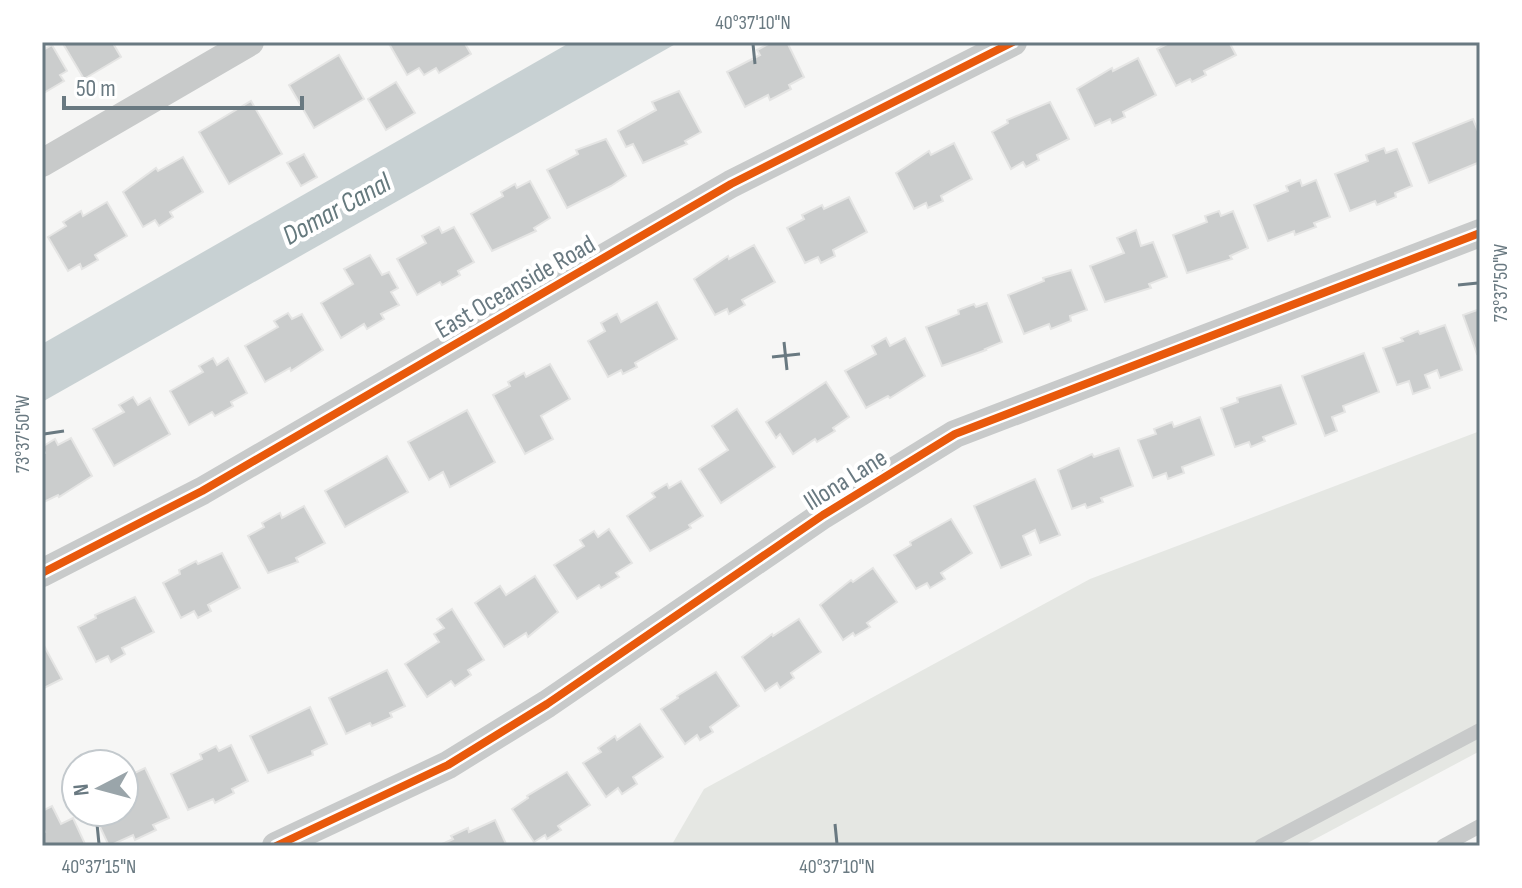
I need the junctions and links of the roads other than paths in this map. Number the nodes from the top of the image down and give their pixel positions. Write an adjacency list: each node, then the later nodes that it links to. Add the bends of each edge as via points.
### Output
1 (250, 42): 3 (street)
2 (1013, 42): 5 (street, East Oceanside Road, via 731,184 202,491)
3 (42, 163)
4 (1480, 233): 8 (street, Illona Lane, via 955,434 823,515 547,704 448,765)
5 (42, 573)
6 (1480, 730): 9 (lane)
7 (1480, 826): 10 (lane)
8 (276, 846)
9 (1261, 846)
10 (1443, 846)

